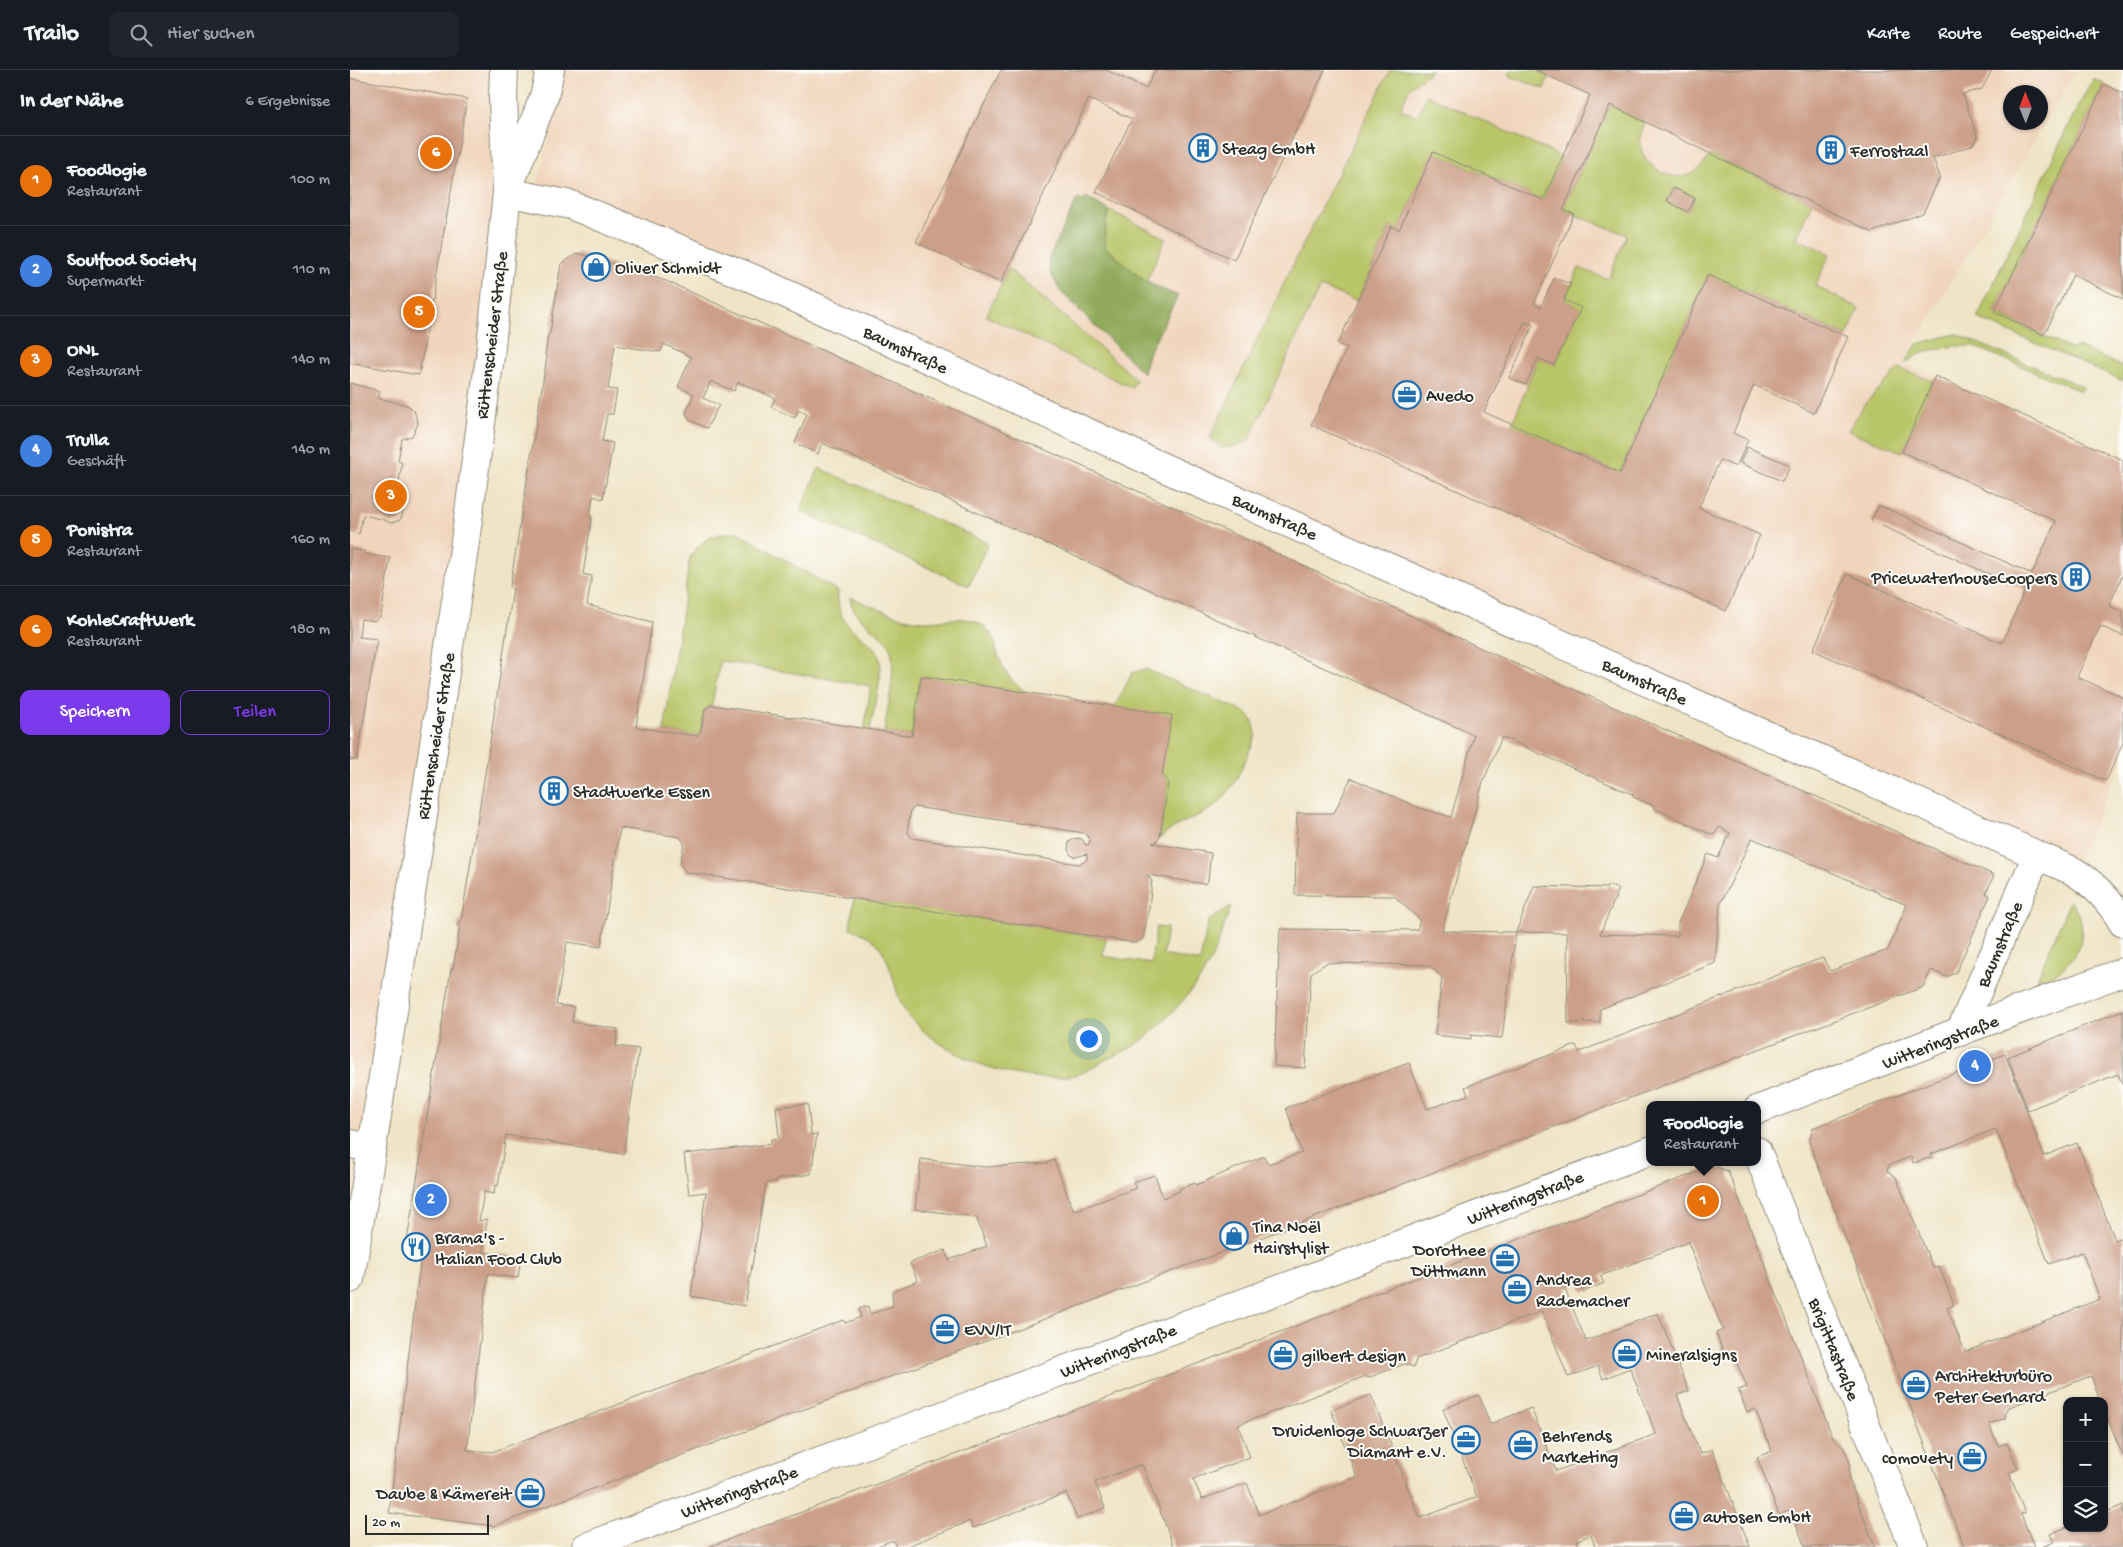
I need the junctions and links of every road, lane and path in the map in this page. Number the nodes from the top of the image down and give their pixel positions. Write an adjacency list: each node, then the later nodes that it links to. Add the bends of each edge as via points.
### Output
1 (504, 70): 3 (street, Rüttenscheider Straße)
2 (550, 70): 3 (street, Rüttenscheider Straße, via 544,97)
3 (507, 192): 4 (street, Baumstraße, via 571,205 754,279 1169,470); 9 (street, Rüttenscheider Straße, via 490,356 464,549)
4 (2037, 856): 5 (street, Baumstraße, via 2087,879); 7 (street, Baumstraße)
5 (2123, 923)
6 (2123, 972): 7 (street, Witteringstraße)
7 (1960, 1032): 8 (street, Witteringstraße)
8 (1761, 1108)
9 (361, 1146): 12 (street, Rüttenscheider Straße)
10 (1646, 1152): 13 (street, Witteringstraße)
11 (1761, 1161): 15 (street, Brigittastraße)
12 (350, 1279)
13 (633, 1539): 14 (street, Witteringstraße)
14 (586, 1547)
15 (1914, 1547)

